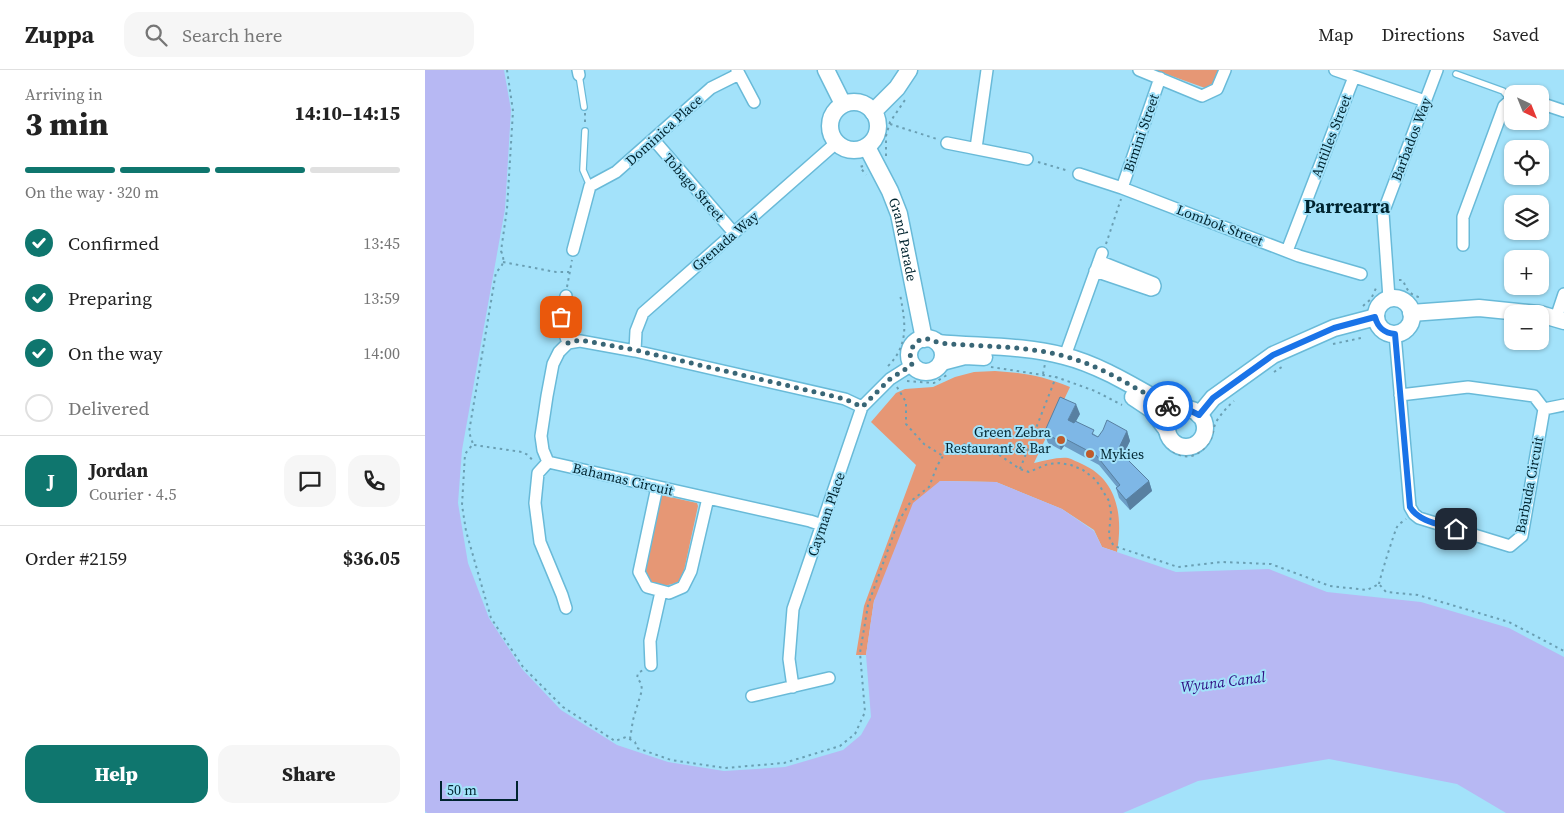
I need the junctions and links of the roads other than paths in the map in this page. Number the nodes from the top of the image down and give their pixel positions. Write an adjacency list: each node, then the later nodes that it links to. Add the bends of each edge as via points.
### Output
1 (826, 70): 16 (street)
2 (909, 70): 21 (street, via 897,88)
3 (987, 70): 26 (street)
4 (1139, 70): 12 (street)
5 (1225, 70): 12 (street, via 1217,89 1202,96)
6 (1335, 70): 11 (street)
7 (1437, 70): 15 (street, Barbados Way)
8 (579, 72): 18 (lane)
9 (738, 72): 14 (street, Dominica Place); 23 (street, Dominica Place, via 711,88)
10 (1456, 74): 13 (lane)
11 (1354, 77): 15 (street); 35 (street, Antilles Street)
12 (1160, 78): 31 (street, Bimini Street)
13 (1504, 92)
14 (754, 102)
15 (1425, 102): 40 (street, Barbados Way, via 1383,213)
16 (843, 104): 21 (street, via 860,102); 24 (street, via 831,117 829,126)
17 (1549, 106): 20 (street)
18 (584, 107)
19 (1504, 109): 33 (street, via 1463,217)
20 (1564, 111)
21 (873, 112): 28 (street, via 878,127)
22 (585, 131): 30 (lane, via 583,170)
23 (653, 140): 30 (street, Dominica Place, via 616,172); 32 (street, Tobago Street)
24 (836, 143): 28 (street, via 843,148 859,150); 32 (street, Grenada Way)
25 (947, 143): 26 (street)
26 (977, 148): 27 (street)
27 (1027, 159)
28 (869, 161): 46 (street, Grand Parade, via 899,214)
29 (1079, 174): 31 (street, Lombok Street)
30 (590, 186): 34 (street)
31 (1122, 188): 35 (street, Lombok Street)
32 (734, 233): 48 (street, Grenada Way, via 643,313 636,331)
33 (1463, 245)
34 (573, 250)
35 (1287, 251): 37 (street, Lombok Street)
36 (1099, 262): 49 (street)
37 (1361, 274)
38 (1564, 294): 44 (street)
39 (566, 296): 47 (street, via 561,317)
40 (1389, 298): 42 (street, via 1406,302); 43 (street, via 1377,307)
41 (1504, 311): 42 (street, via 1479,308)
42 (1411, 313): 45 (street, via 1410,324)
43 (1375, 317): 45 (street, via 1380,328); 57 (street, via 1334,328 1273,355 1213,398)
44 (1549, 317)
45 (1395, 334): 52 (street)
46 (931, 341): 49 (street, via 1022,348); 50 (street, via 919,340 911,348); 51 (street, via 943,352)
47 (568, 343): 48 (street, via 580,340); 59 (street, via 553,364 546,404 541,436)
48 (635, 350): 54 (street, via 845,399)
49 (1065, 356): 56 (street, via 1131,384)
50 (912, 365): 51 (street, via 919,371 928,372); 54 (street, Cayman Place)
51 (947, 367): 58 (street, via 965,356 1020,359 1060,366 1125,392 1151,410)
52 (1399, 395): 55 (street, via 1468,387 1534,396); 55 (street, Barbuda Circuit, via 1410,507 1414,514 1510,546 1522,536)
53 (1564, 405): 55 (street)
54 (862, 407): 62 (street, Cayman Place)
55 (1544, 409)
56 (1178, 411): 57 (street, via 1189,410); 58 (street, via 1169,419)
57 (1199, 415): 58 (street, via 1204,433 1190,447 1178,446)
58 (1164, 435)
59 (548, 462): 60 (street, Bahamas Circuit); 64 (street, via 537,473 535,504 540,542)
60 (657, 487): 61 (street, Bahamas Circuit); 63 (street, via 639,572 647,587)
61 (708, 498): 62 (street, Bahamas Circuit); 63 (street, via 691,570 683,587 669,593)
62 (822, 525): 67 (street, Cayman Place, via 793,609 789,659)
63 (661, 592): 65 (street, via 650,641)
64 (566, 608)
65 (651, 665)
66 (829, 678): 67 (street)
67 (793, 687): 68 (street)
68 (752, 696)

